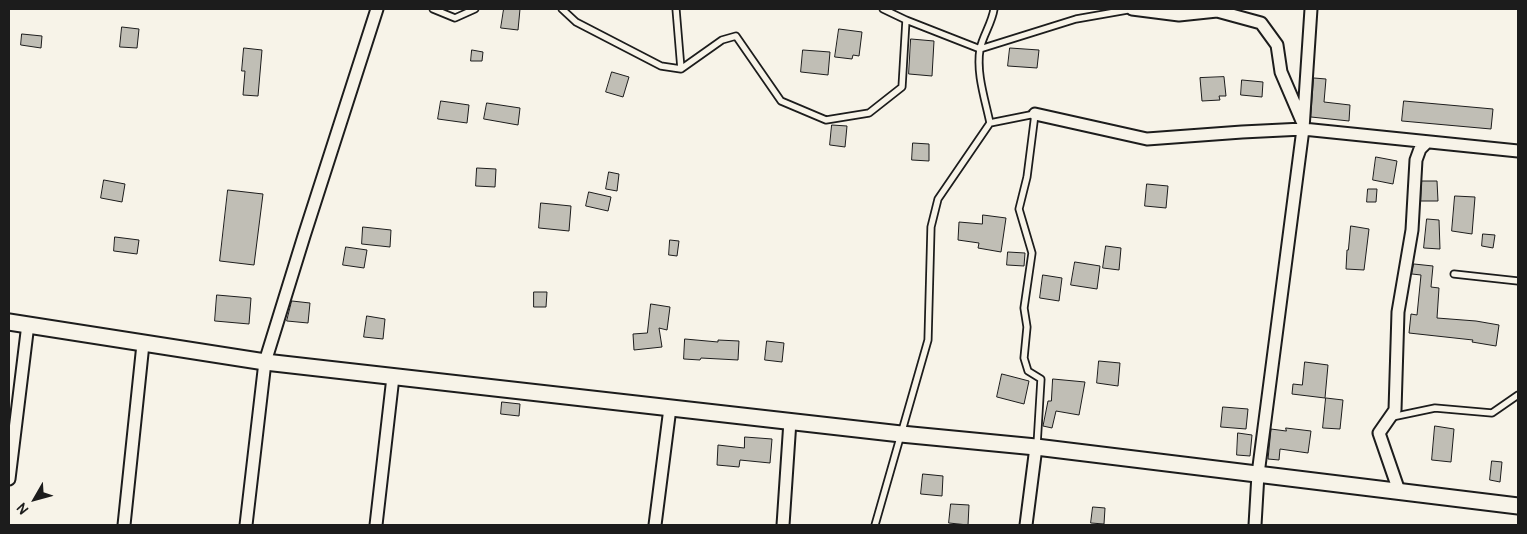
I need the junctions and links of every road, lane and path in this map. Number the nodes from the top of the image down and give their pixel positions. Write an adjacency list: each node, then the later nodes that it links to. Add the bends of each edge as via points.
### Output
1 (377, 9): 23 (street)
2 (433, 9): 3 (lane, via 455,18)
3 (475, 9)
4 (562, 9): 12 (lane, via 576,22 661,66)
5 (676, 9): 12 (lane)
6 (883, 9): 10 (lane)
7 (994, 9): 11 (lane)
8 (1132, 9): 11 (lane, via 1076,19); 15 (street, via 1179,15 1217,11 1261,23 1277,45 1281,72)
9 (1311, 9): 15 (street)
10 (906, 20): 11 (lane); 12 (lane, via 902,87 869,114 826,120 781,101 736,36 722,40)
11 (980, 49): 14 (lane, via 980,77)
12 (680, 69)
13 (1035, 114): 14 (lane); 15 (street, via 1147,139); 30 (lane, via 1027,178 1019,209 1032,253 1024,308 1028,327 1024,358 1028,371 1041,379)
14 (990, 123): 29 (lane, via 938,199 931,227 928,340)
15 (1303, 126): 16 (street); 31 (street)
16 (1427, 142): 17 (street); 27 (street, via 1416,160 1412,230 1398,312 1395,410)
17 (1518, 151)
18 (1454, 274): 19 (lane)
19 (1518, 282)
20 (9, 322): 21 (street)
21 (28, 324): 22 (street); 32 (street)
22 (143, 344): 23 (street); 35 (street)
23 (265, 362): 24 (street); 36 (street)
24 (393, 377): 26 (street); 37 (street)
25 (1518, 394): 27 (lane, via 1492,413 1435,408)
26 (670, 408): 28 (street); 38 (street)
27 (1390, 418): 33 (street, via 1379,433)
28 (790, 421): 29 (street); 39 (street)
29 (901, 434): 30 (street); 40 (lane)
30 (1036, 447): 31 (street); 41 (street)
31 (1258, 474): 33 (street); 42 (street)
32 (9, 479)
33 (1399, 491): 34 (street)
34 (1518, 506)
35 (124, 525)
36 (246, 525)
37 (376, 525)
38 (655, 525)
39 (783, 525)
40 (875, 525)
41 (1026, 525)
42 (1255, 525)

